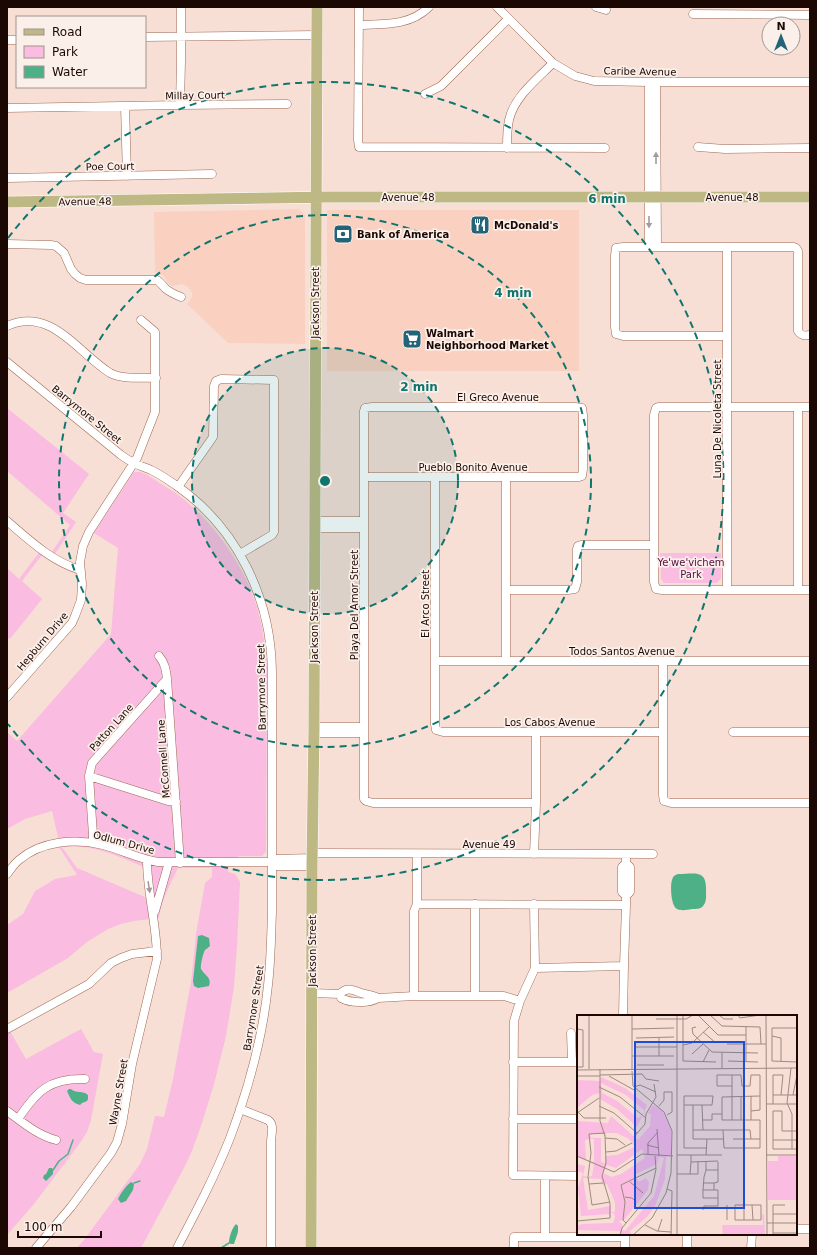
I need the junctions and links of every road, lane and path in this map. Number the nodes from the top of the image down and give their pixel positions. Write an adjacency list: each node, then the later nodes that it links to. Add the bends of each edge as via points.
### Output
1 (181, 7): 14 (street)
2 (317, 7): 12 (main road, Jackson Street)
3 (359, 7): 11 (street)
4 (429, 7): 11 (street, via 413,19 399,23)
5 (497, 7): 10 (street, Caribe Avenue)
6 (596, 7): 7 (street)
7 (606, 10)
8 (694, 14): 9 (street)
9 (810, 15)
10 (508, 19): 15 (street, Caribe Avenue); 18 (street, via 441,86)
11 (359, 25): 24 (street, via 359,148)
12 (317, 35): 14 (street); 32 (main road, Jackson Street)
13 (146, 37): 14 (street)
14 (181, 37): 20 (street)
15 (553, 63): 16 (street, Caribe Avenue, via 575,76 594,81); 24 (street, via 513,108 509,120)
16 (652, 82): 17 (street, Caribe Avenue); 30 (street)
17 (810, 82)
18 (425, 94)
19 (287, 104): 20 (street, Millay Court)
20 (180, 105): 21 (street, Millay Court)
21 (125, 106): 22 (street, Millay Court); 28 (street)
22 (7, 108)
23 (698, 147): 26 (street)
24 (507, 148): 25 (street)
25 (605, 148)
26 (810, 148)
27 (212, 174): 28 (street, Poe Court)
28 (127, 176): 29 (street, Poe Court)
29 (8, 178)
30 (653, 197): 31 (main road, Avenue 48); 32 (main road, Avenue 48); 35 (street)
31 (810, 197)
32 (316, 198): 33 (main road, Avenue 48); 55 (main road, Jackson Street)
33 (7, 202)
34 (7, 244): 37 (street, via 56,246 64,253 71,269 80,278 92,281 157,280)
35 (653, 247): 36 (street); 40 (street, via 616,248 616,334)
36 (727, 247): 40 (street, Luna De Nicoleta Street); 41 (street, via 796,248 798,327 800,334)
37 (181, 297)
38 (141, 320): 43 (street, Hepburn Drive, via 155,332)
39 (7, 326): 43 (street, via 24,322 42,323 57,330 111,373 118,376)
40 (727, 336): 44 (street, Luna De Nicoleta Street)
41 (810, 336)
42 (7, 362): 48 (street, Barrymore Street)
43 (156, 378): 48 (street, Hepburn Drive, via 155,412)
44 (727, 407): 45 (street); 57 (street, via 656,408); 61 (street, Luna De Nicoleta Street)
45 (798, 407): 46 (street); 62 (street)
46 (810, 407)
47 (365, 408): 49 (street, El Greco Avenue, via 582,408); 50 (street, Playa Del Amor Street)
48 (134, 463): 53 (street, Barrymore Street, via 152,470); 59 (street, Hepburn Drive, via 86,539 81,554)
49 (582, 476): 52 (street, Pueblo Bonito Avenue)
50 (364, 477): 51 (street, Pueblo Bonito Avenue); 56 (street, Playa Del Amor Street)
51 (435, 477): 52 (street, Pueblo Bonito Avenue); 65 (street, El Arco Street)
52 (506, 477): 60 (street)
53 (178, 487): 58 (street, Barrymore Street, via 195,500 219,525); 58 (street, via 214,437 216,381 274,380 274,532)
54 (7, 521): 59 (street, via 40,549)
55 (314, 525): 56 (street); 72 (main road, Jackson Street)
56 (364, 525): 73 (street, Playa Del Amor Street)
57 (654, 545): 60 (street, via 581,545 577,549 575,589); 61 (street, via 656,589)
58 (240, 554): 93 (street, Barrymore Street, via 261,602 270,643)
59 (80, 570): 70 (street, Hepburn Drive, via 82,592 72,623)
60 (506, 590): 66 (street)
61 (727, 590): 62 (street)
62 (798, 590): 63 (street)
63 (810, 590)
64 (159, 656): 69 (street, McConnell Lane, via 163,660)
65 (435, 661): 66 (street, Todos Santos Avenue); 74 (street, El Arco Street)
66 (506, 661): 67 (street, Todos Santos Avenue)
67 (663, 661): 68 (street, Todos Santos Avenue); 76 (street)
68 (810, 661)
69 (167, 679): 79 (street, Patton Lane, via 92,763); 80 (street, McConnell Lane)
70 (10, 687): 71 (street, Hepburn Drive)
71 (7, 697)
72 (314, 730): 73 (street); 89 (main road, Jackson Street)
73 (364, 730): 81 (street, Playa Del Amor Street, via 366,802)
74 (436, 730): 75 (street, Los Cabos Avenue)
75 (536, 732): 76 (street, Los Cabos Avenue); 81 (street)
76 (663, 732): 82 (street, via 664,802)
77 (733, 732): 78 (street)
78 (810, 732)
79 (89, 776): 80 (street); 83 (street, Patton Lane)
80 (176, 802): 92 (street, McConnell Lane)
81 (536, 803): 86 (street)
82 (810, 803)
83 (92, 843): 90 (street, Odlum Drive, via 115,848); 94 (street, Odlum Drive, via 48,844 19,860)
84 (326, 854): 85 (street, Avenue 49); 89 (street, Odlum Drive)
85 (417, 854): 86 (street, Avenue 49); 96 (street)
86 (534, 854): 87 (street, Avenue 49)
87 (626, 854): 88 (street, Avenue 49); 95 (street, via 626,863 622,868 626,881 622,892)
88 (653, 854)
89 (312, 859): 93 (street, Odlum Drive, via 277,866); 104 (main road, Jackson Street)
90 (147, 860): 91 (street, Odlum Drive); 99 (street, Wayne Street, one-way to 99, via 148,889)
91 (169, 862): 92 (street, Odlum Drive); 99 (street, Wayne Street)
92 (180, 862): 93 (street, Odlum Drive)
93 (272, 862): 117 (street, Barrymore Street, via 268,986 256,1055)
94 (7, 874)
95 (626, 900): 98 (street); 101 (street)
96 (417, 904): 97 (street); 106 (street, via 414,911)
97 (475, 904): 98 (street); 107 (street)
98 (534, 904): 102 (street)
99 (154, 914): 100 (street, Wayne Street)
100 (157, 951): 112 (street, via 132,954 111,963 89,984); 131 (street, Wayne Street, via 156,966 133,1059 117,1142 71,1207)
101 (624, 966): 102 (street); 111 (street)
102 (535, 968): 110 (street)
103 (357, 991): 105 (street, via 344,990); 108 (street); 109 (street)
104 (312, 993): 105 (street); 134 (main road, Jackson Street)
105 (340, 994): 109 (street, via 345,1000)
106 (414, 996): 107 (street); 108 (street)
107 (475, 996): 110 (street, via 504,996)
108 (378, 998): 109 (street, via 374,1001)
109 (357, 1001)
110 (520, 1001): 114 (street, via 514,1021)
111 (624, 1015)
112 (7, 1029)
113 (571, 1033): 115 (street)
114 (513, 1062): 115 (street); 120 (street)
115 (575, 1062)
116 (85, 1079): 119 (street, via 66,1080 48,1086 36,1094)
117 (240, 1109): 132 (street, Barrymore Street, via 214,1175); 133 (street, via 268,1120 272,1126)
118 (7, 1111): 119 (street)
119 (18, 1119): 122 (street, via 47,1138)
120 (513, 1119): 121 (street); 123 (street, via 513,1175)
121 (577, 1119)
122 (56, 1140)
123 (546, 1176): 124 (street); 130 (street)
124 (577, 1176)
125 (797, 1229): 126 (street)
126 (810, 1229)
127 (625, 1235): 130 (street); 136 (street)
128 (687, 1235): 137 (street)
129 (752, 1235): 138 (street)
130 (545, 1237): 135 (street, via 514,1237)
131 (36, 1248)
132 (177, 1248)
133 (271, 1248)
134 (311, 1248)
135 (514, 1248)
136 (625, 1248)
137 (687, 1248)
138 (752, 1248)

